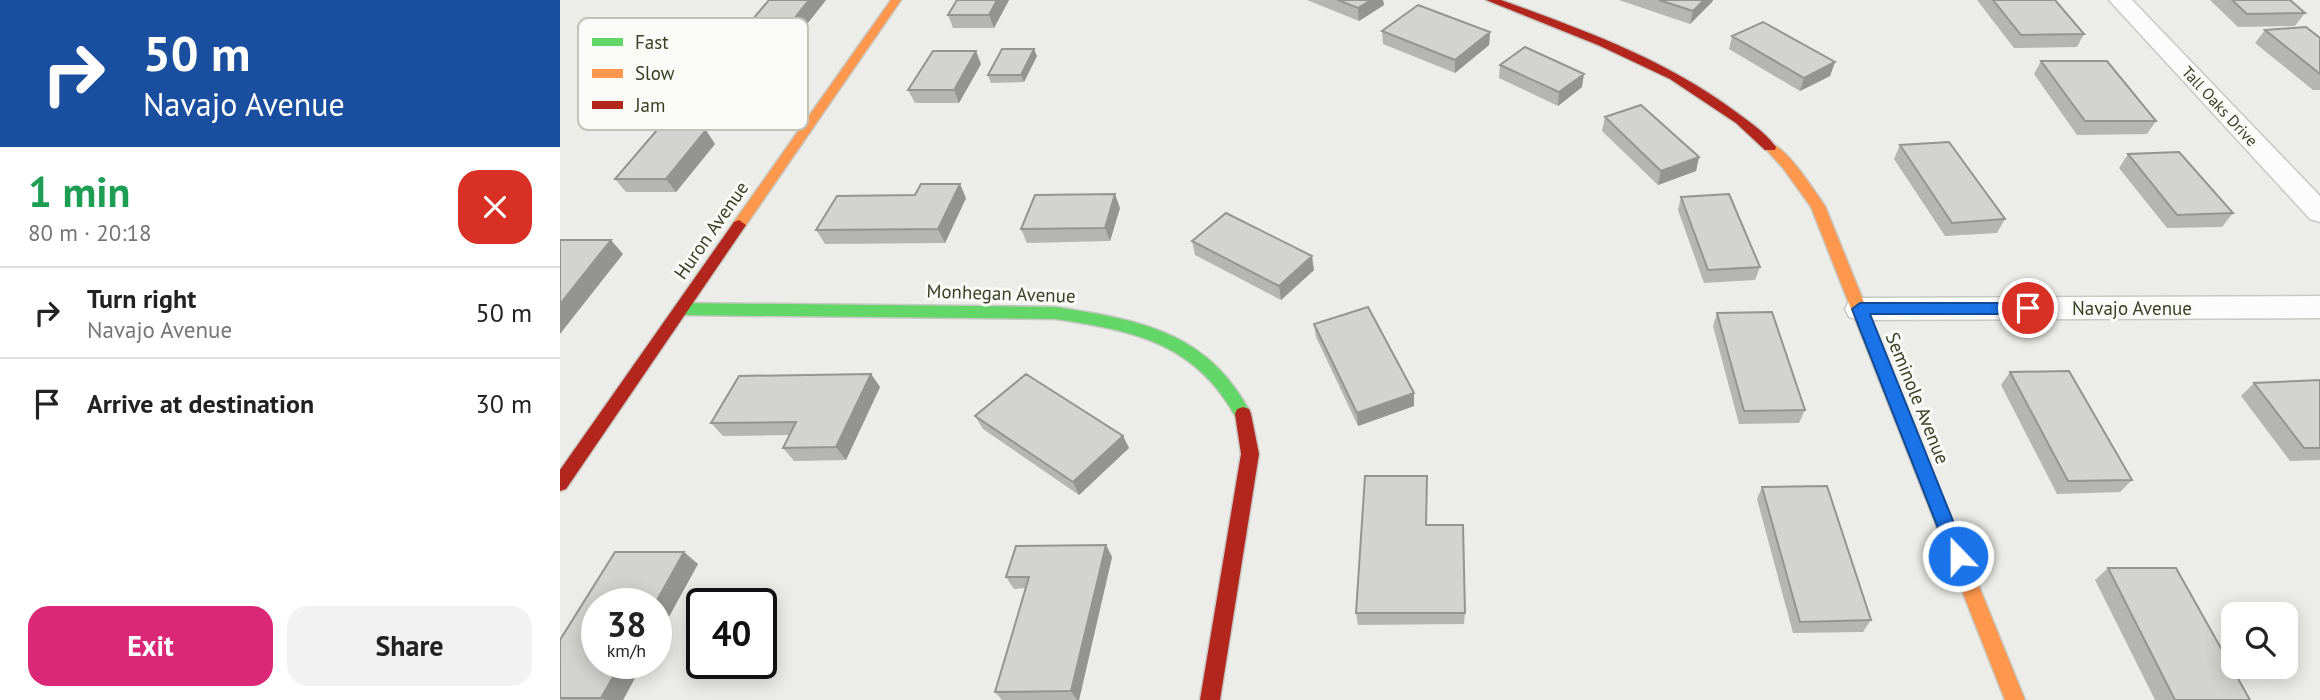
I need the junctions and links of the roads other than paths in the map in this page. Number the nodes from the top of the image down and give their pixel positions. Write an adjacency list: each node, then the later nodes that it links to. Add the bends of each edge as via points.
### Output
1 (896, 0): 4 (street, Huron Avenue)
2 (1491, 0): 9 (street, Seminole Avenue, via 1654,64 1738,116 1773,147 1818,206)
3 (2120, 0): 6 (street, Tall Oaks Drive)
4 (808, 127)
5 (806, 130): 8 (street, Huron Avenue)
6 (2320, 213)
7 (2320, 307): 9 (street, Navajo Avenue)
8 (682, 309): 10 (street, Huron Avenue); 11 (street, Monhegan Avenue, via 1056,313 1103,319 1184,348 1215,371 1230,390 1246,420 1250,454)
9 (1860, 309): 12 (street, Seminole Avenue)
10 (560, 484)
11 (1210, 700)
12 (2015, 700)

